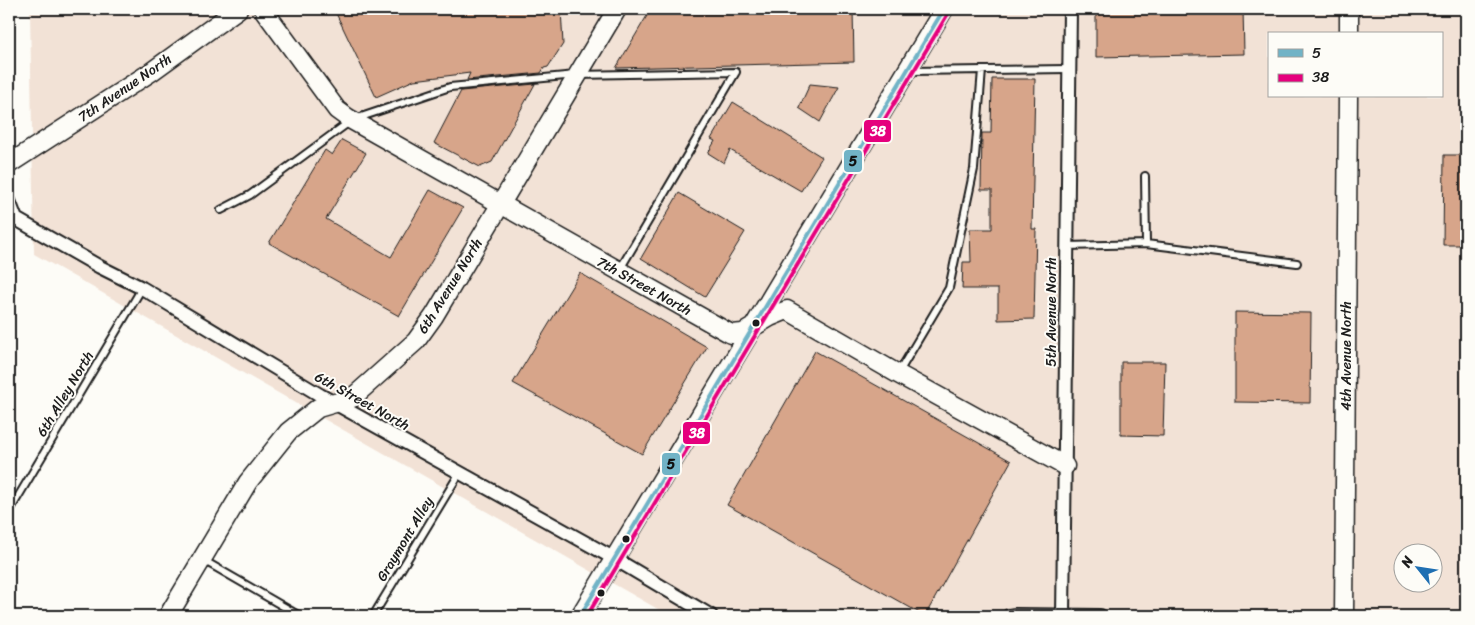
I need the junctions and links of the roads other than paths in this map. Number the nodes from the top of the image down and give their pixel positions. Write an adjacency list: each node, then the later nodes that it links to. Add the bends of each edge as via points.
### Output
1 (238, 9): 14 (street, 7th Avenue North, via 151,72)
2 (263, 9): 13 (street, 7th Street North, via 337,110)
3 (617, 9): 11 (street, 6th Avenue North)
4 (944, 9): 10 (street)
5 (1070, 9): 8 (street, 5th Avenue North)
6 (1349, 9): 7 (street)
7 (1349, 32)
8 (1068, 69): 9 (lane); 20 (street, 5th Avenue North)
9 (982, 70): 10 (lane); 25 (lane, via 974,169 949,288)
10 (907, 71): 24 (street)
11 (576, 75): 13 (lane, via 450,87); 17 (street, 6th Avenue North); 22 (lane, via 736,72)
12 (1348, 98): 40 (street, 4th Avenue North)
13 (352, 120): 17 (street, 7th Street North); 18 (lane, via 250,194)
14 (9, 164)
15 (1145, 176): 19 (lane)
16 (9, 202): 23 (street, 6th Street North, via 16,219)
17 (500, 204): 22 (street, 7th Street North); 26 (street, 6th Avenue North, via 416,341 352,398)
18 (221, 210)
19 (1146, 244): 20 (lane); 21 (lane)
20 (1067, 246): 27 (street, 5th Avenue North)
21 (1297, 263)
22 (618, 272): 24 (street, 7th Street North, via 731,334)
23 (142, 288): 26 (street, 6th Street North); 29 (lane, 6th Alley North)
24 (752, 329): 25 (street, 7th Street North, via 787,310); 31 (street)
25 (898, 374): 27 (street, 7th Street North)
26 (335, 403): 28 (street, 6th Street North); 30 (street, 6th Avenue North, via 318,408 288,432 248,482)
27 (1065, 466): 38 (street, 5th Avenue North)
28 (459, 474): 31 (street, 6th Street North); 35 (lane, Graymont Alley)
29 (9, 512)
30 (202, 559): 33 (street, 6th Avenue North); 34 (lane)
31 (614, 559): 32 (street, 6th Street North); 36 (street)
32 (704, 614)
33 (168, 616)
34 (300, 616)
35 (373, 616)
36 (580, 616)
37 (1009, 616): 38 (street)
38 (1063, 616): 39 (street)
39 (1100, 616)
40 (1344, 616)

